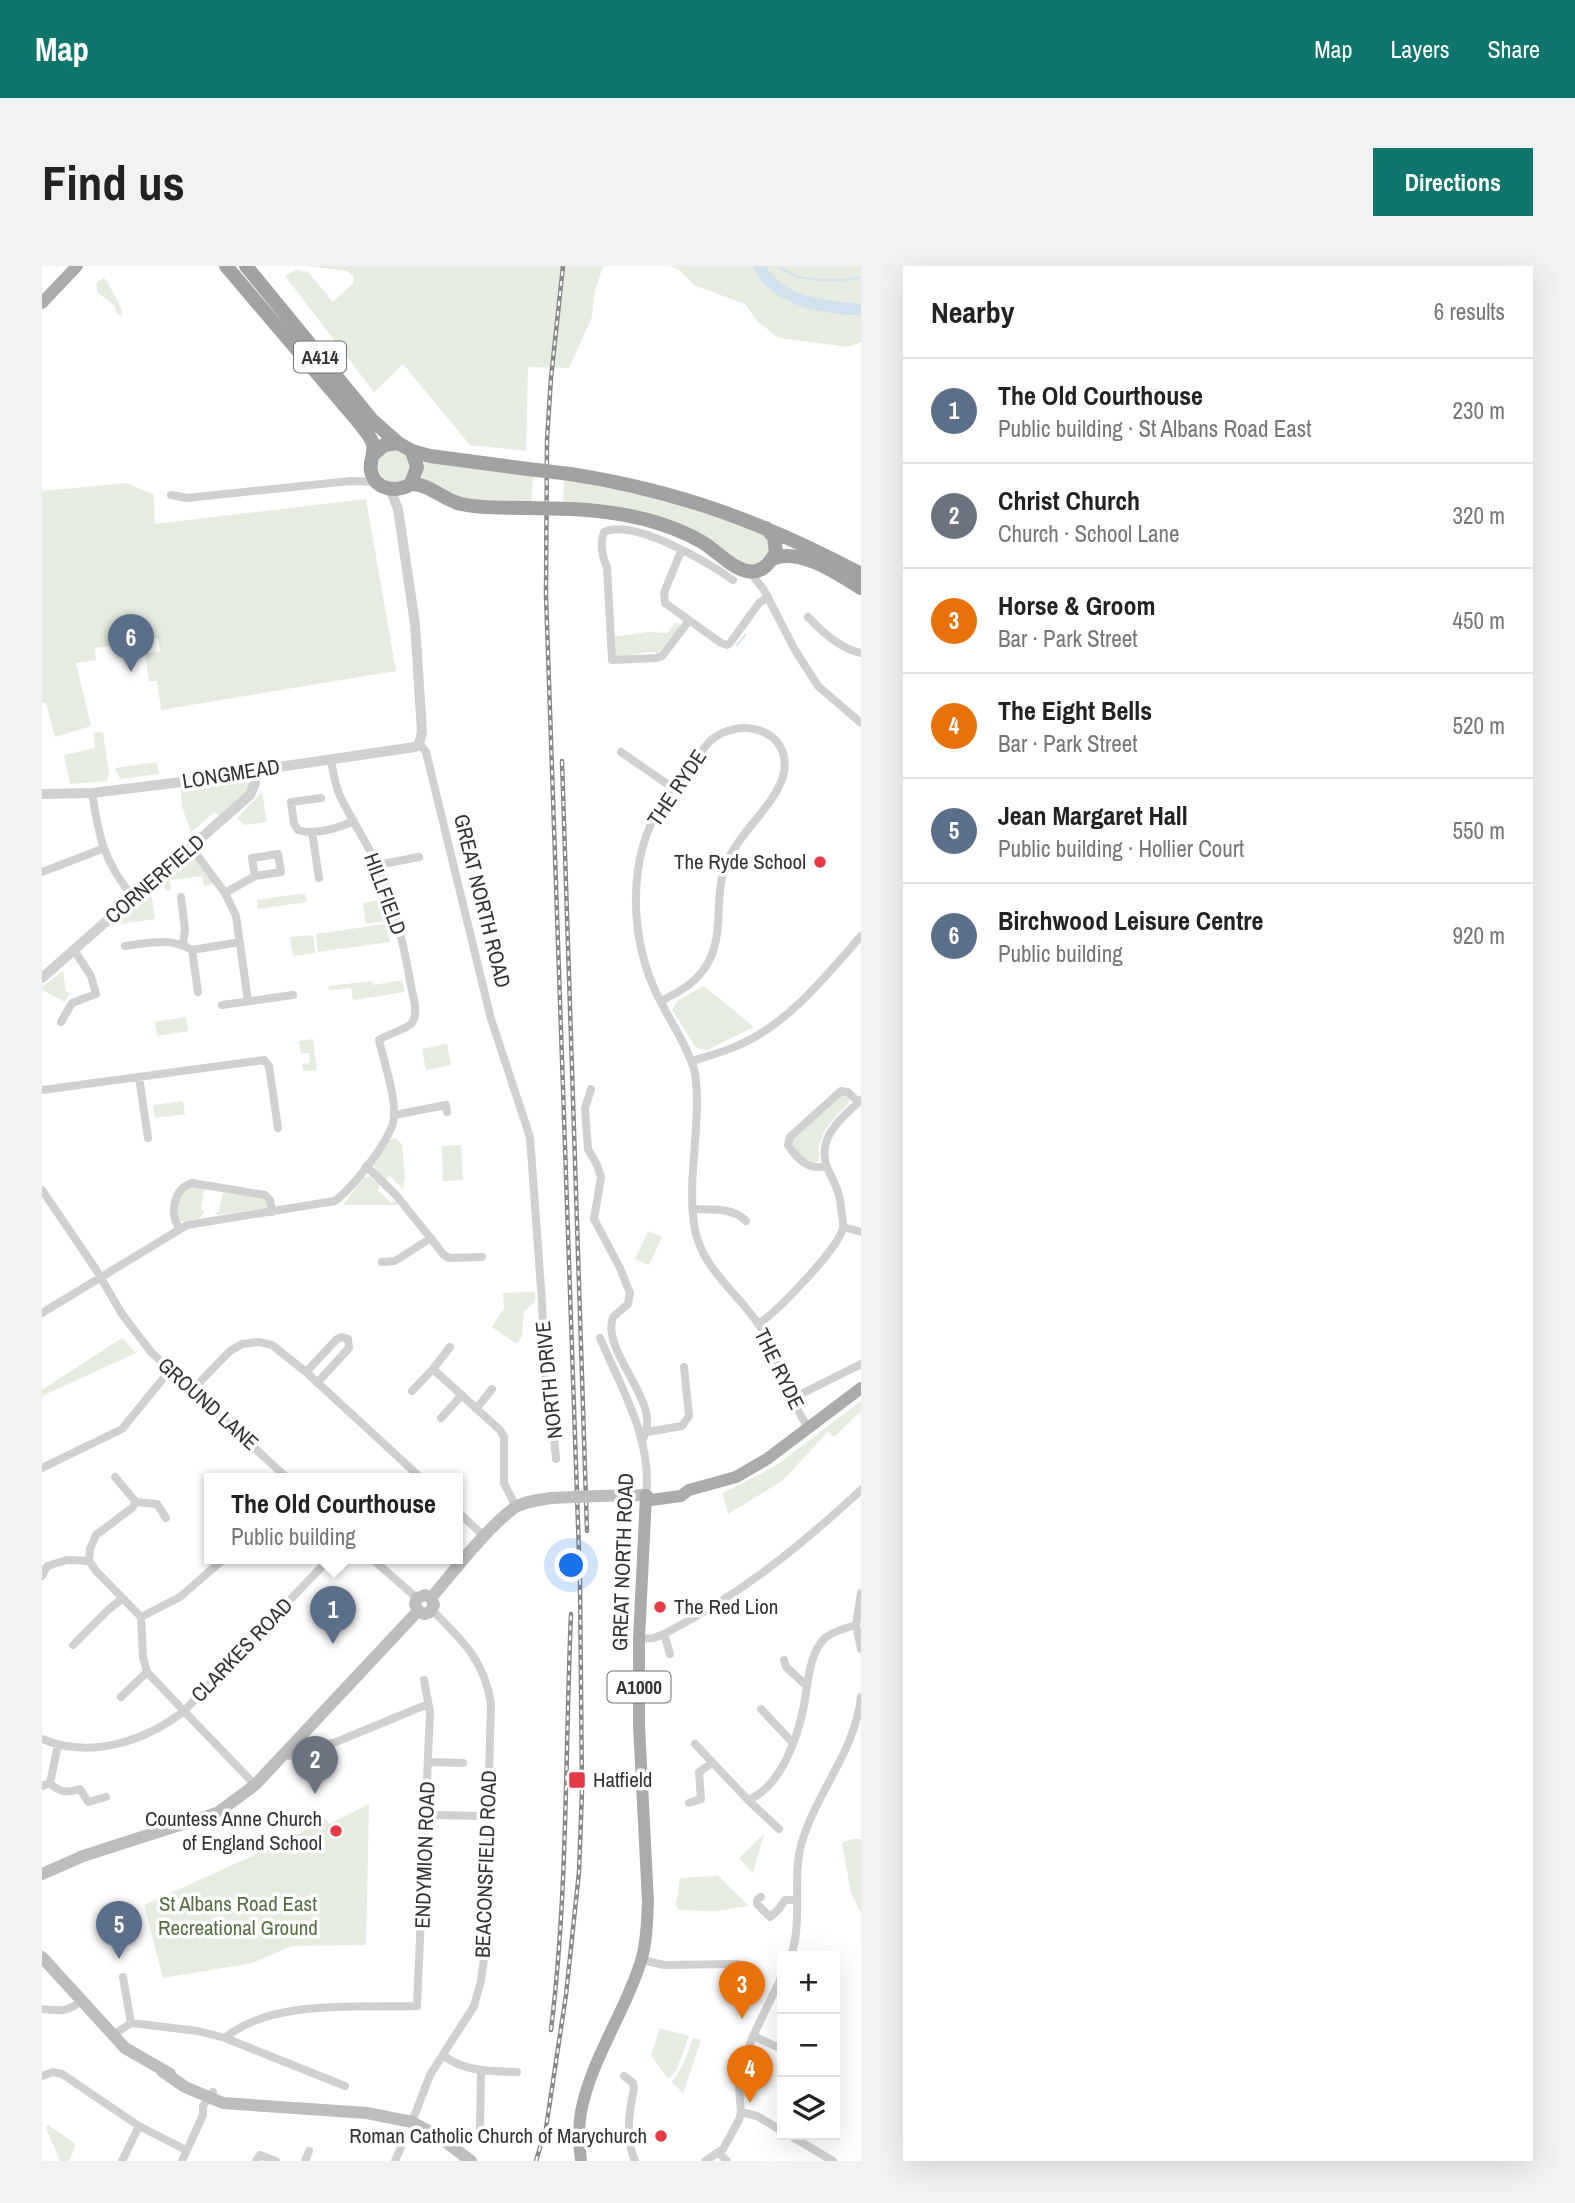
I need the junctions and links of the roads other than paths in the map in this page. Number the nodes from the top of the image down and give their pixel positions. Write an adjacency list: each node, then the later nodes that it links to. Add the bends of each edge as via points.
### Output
1 (77, 266): 4 (main road)
2 (226, 266): 7 (highway, A414, via 361,425 372,442)
3 (246, 266): 5 (highway, A414, via 372,420)
4 (42, 303)
5 (398, 443): 6 (highway); 7 (highway, via 384,445)
6 (412, 451): 9 (highway, via 417,467); 13 (highway, bridge, via 649,488)
7 (372, 461): 8 (street, via 365,473); 10 (highway)
8 (350, 481): 10 (street); 11 (street, via 187,498)
9 (408, 485): 10 (highway); 12 (street, GREAT NORTH ROAD); 16 (highway, bridge, via 425,486 463,505 571,509 651,520 701,541)
10 (383, 486): 12 (street, GREAT NORTH ROAD)
11 (171, 495)
12 (398, 509): 25 (street, GREAT NORTH ROAD, via 415,624)
13 (765, 527): 15 (highway, via 776,544); 17 (highway)
14 (681, 551): 18 (street); 22 (street, via 663,598); 22 (street, via 628,530 604,531 612,660 662,656)
15 (770, 562): 16 (highway, via 762,570); 19 (highway, via 780,555 802,557); 20 (street)
16 (750, 572): 20 (street)
17 (861, 574)
18 (733, 580)
19 (861, 588)
20 (766, 593): 22 (street, via 727,645); 24 (street, via 818,686)
21 (808, 617): 23 (street, via 848,649)
22 (688, 622)
23 (861, 653)
24 (861, 723)
25 (419, 744): 27 (street, LONGMEAD); 80 (street, GREAT NORTH ROAD, via 426,752 491,1019 530,1137)
26 (621, 752): 29 (street)
27 (331, 760): 28 (street, LONGMEAD); 33 (street, HILLFIELD, via 340,795)
28 (255, 773): 30 (street, LONGMEAD); 35 (street, CORNERFIELD, via 250,795)
29 (673, 788): 55 (street, THE RYDE, via 649,827 636,887 642,949); 55 (street, THE RYDE, via 710,740 731,728 765,732 782,751 779,787 725,865 715,947 709,961 691,984)
30 (92, 793): 31 (street, LONGMEAD); 36 (street)
31 (42, 794)
32 (321, 798): 34 (street, via 291,802 295,827)
33 (354, 821): 34 (street); 38 (street, HILLFIELD)
34 (312, 832): 41 (street)
35 (191, 847): 42 (street); 43 (street, CORNERFIELD)
36 (102, 849): 39 (street); 43 (street)
37 (419, 857): 38 (street)
38 (377, 864): 64 (street, HILLFIELD, via 400,934 415,1009 412,1022 379,1040)
39 (42, 872)
40 (254, 876): 42 (street)
41 (319, 878)
42 (225, 893): 46 (street, via 236,916)
43 (133, 897): 49 (street, CORNERFIELD)
44 (181, 897): 47 (street)
45 (861, 936): 58 (street, via 787,1014 741,1044)
46 (240, 942): 50 (street); 54 (street)
47 (183, 944): 48 (street, via 162,941); 50 (street)
48 (125, 946)
49 (74, 950): 51 (street, CORNERFIELD); 57 (street, via 91,976 96,994 72,1003)
50 (192, 950): 52 (street)
51 (42, 978)
52 (198, 992)
53 (293, 995): 54 (street)
54 (248, 1001): 56 (street)
55 (661, 1001): 58 (street, THE RYDE)
56 (222, 1005)
57 (61, 1022)
58 (692, 1061): 70 (street, THE RYDE, via 697,1083)
59 (139, 1077): 61 (street); 65 (street, via 264,1060 269,1066); 66 (street)
60 (591, 1088): 100 (street, via 585,1108 588,1149 601,1177 595,1224 630,1293 628,1304 613,1317 610,1332 646,1413)
61 (42, 1090)
62 (860, 1101): 68 (street, via 831,1129); 68 (street, via 841,1091 790,1137 788,1145 805,1165)
63 (447, 1112): 64 (street, via 446,1105)
64 (394, 1115): 67 (street, via 391,1131)
65 (278, 1128)
66 (148, 1138)
67 (366, 1166): 71 (street, via 335,1201); 76 (street)
68 (827, 1166): 73 (street, via 840,1195)
69 (42, 1190): 79 (street, GROUND LANE)
70 (693, 1209): 72 (street, via 732,1212); 82 (street, THE RYDE, via 697,1240 708,1262)
71 (272, 1212): 74 (street); 74 (street, via 265,1195 192,1183 177,1194 174,1215)
72 (746, 1221)
73 (843, 1227): 75 (street); 82 (street, via 823,1260 779,1309)
74 (179, 1228): 79 (street)
75 (861, 1232)
76 (431, 1238): 77 (street, via 449,1258); 78 (street, via 394,1261)
77 (482, 1257)
78 (382, 1262)
79 (100, 1279): 81 (street); 88 (street, GROUND LANE, via 131,1328)
80 (542, 1302): 101 (street, NORTH DRIVE, via 545,1377)
81 (42, 1313)
82 (758, 1324): 96 (street, THE RYDE)
83 (600, 1338): 100 (street, GREAT NORTH ROAD)
84 (450, 1348): 87 (street)
85 (861, 1364): 96 (street)
86 (684, 1367): 100 (street, via 687,1422)
87 (433, 1369): 94 (street); 95 (street)
88 (170, 1370): 93 (street, GROUND LANE); 102 (street, via 122,1429)
89 (306, 1372): 90 (street); 90 (street, via 337,1339 348,1339 349,1348); 93 (street, via 272,1345 242,1344)
90 (317, 1382): 104 (street)
91 (861, 1388): 99 (main road)
92 (492, 1389): 97 (street)
93 (192, 1390): 103 (street, GROUND LANE)
94 (412, 1391)
95 (461, 1395): 97 (street); 98 (street)
96 (791, 1399): 99 (street, THE RYDE)
97 (476, 1409): 109 (street, via 504,1437 504,1483)
98 (441, 1418)
99 (809, 1428): 107 (main road, via 736,1477 681,1496 651,1500)
100 (645, 1436): 107 (street, GREAT NORTH ROAD)
101 (556, 1459)
102 (42, 1468)
103 (282, 1473)
104 (416, 1473)
105 (115, 1477): 108 (street)
106 (861, 1490): 125 (street, via 761,1574)
107 (646, 1495): 109 (main road, bridge, via 551,1498); 126 (main road, GREAT NORTH ROAD / A1000)
108 (136, 1502): 111 (street, via 157,1504); 113 (street, via 96,1535)
109 (516, 1507): 112 (main road)
110 (463, 1517): 112 (street)
111 (166, 1518)
112 (485, 1537): 122 (main road)
113 (89, 1561): 114 (street); 120 (street)
114 (44, 1564): 118 (street)
115 (218, 1564): 123 (street, via 180,1597)
116 (324, 1564): 138 (street, CLARKES ROAD)
117 (377, 1564): 121 (street)
118 (42, 1576)
119 (861, 1593): 124 (street)
120 (122, 1599): 123 (street); 127 (street)
121 (417, 1604): 122 (main road, via 425,1595); 143 (main road)
122 (432, 1604): 153 (street, BEACONSFIELD ROAD, via 480,1664 488,1685 492,1715)
123 (141, 1617): 131 (street)
124 (856, 1625): 128 (street); 133 (street, via 826,1637 817,1650)
125 (664, 1634): 126 (street); 129 (street)
126 (639, 1640): 160 (main road, GREAT NORTH ROAD / A1000, via 648,1902)
127 (73, 1645)
128 (861, 1649)
129 (670, 1654)
130 (784, 1660): 133 (street)
131 (147, 1672): 134 (street); 138 (street)
132 (424, 1680): 136 (street, ENDYMION ROAD)
133 (807, 1686): 140 (street)
134 (121, 1697)
135 (861, 1697): 157 (street, via 851,1741 810,1818 801,1847)
136 (428, 1704): 143 (street, via 336,1742); 144 (street, ENDYMION ROAD)
137 (761, 1709): 140 (street)
138 (184, 1711): 142 (street, CLARKES ROAD, via 137,1738 113,1745); 148 (street)
139 (42, 1739): 142 (street, CLARKES ROAD)
140 (792, 1742): 150 (street, via 772,1784)
141 (695, 1744): 146 (street)
142 (58, 1745): 147 (street)
143 (284, 1754): 148 (main road)
144 (429, 1762): 145 (street); 152 (street, ENDYMION ROAD)
145 (463, 1763)
146 (712, 1763): 150 (street); 151 (street, via 699,1772 701,1799)
147 (46, 1785): 149 (street, via 64,1792 80,1789 88,1802)
148 (255, 1785): 155 (main road, via 217,1813 83,1856)
149 (106, 1797)
150 (748, 1800): 154 (street)
151 (689, 1803)
152 (427, 1815): 153 (street); 169 (street, ENDYMION ROAD, via 417,2006 277,2012 235,2029)
153 (488, 1816): 171 (street, BEACONSFIELD ROAD, via 481,1981 474,2006)
154 (779, 1829)
155 (42, 1874)
156 (761, 1897): 157 (street, via 757,1904 770,1917 785,1900)
157 (795, 1900): 158 (street)
158 (792, 1951)
159 (42, 1958): 164 (main road)
160 (642, 1960): 161 (street, via 664,1965); 195 (main road, GREAT NORTH ROAD / A1000, via 586,2091 580,2114)
161 (737, 1964)
162 (123, 1977): 166 (street)
163 (777, 1986): 168 (street)
164 (82, 2001): 165 (street, via 71,2010); 167 (main road)
165 (42, 2010)
166 (131, 2023): 167 (street); 169 (street)
167 (113, 2035): 177 (main road, via 162,2071)
168 (753, 2036): 170 (street); 178 (street, via 740,2078)
169 (225, 2038): 176 (street, via 332,2086)
170 (777, 2047)
171 (444, 2056): 172 (street); 179 (street, BEACONSFIELD ROAD, via 430,2075)
172 (481, 2070): 173 (street); 182 (street)
173 (517, 2072)
174 (42, 2076): 180 (street, via 62,2074)
175 (624, 2076): 196 (street, via 634,2088 628,2120)
176 (345, 2086)
177 (211, 2095): 179 (main road, via 274,2108 367,2113); 185 (street, via 210,2108)
178 (741, 2112): 181 (street); 187 (street)
179 (412, 2122): 194 (main road)
180 (139, 2126): 185 (street); 188 (street)
181 (777, 2128)
182 (480, 2129)
183 (797, 2140): 199 (street)
184 (401, 2147): 193 (street)
185 (187, 2150): 189 (street)
186 (309, 2151): 192 (street)
187 (719, 2153): 197 (street); 198 (street)
188 (122, 2161)
189 (182, 2161)
190 (256, 2161): 191 (street, via 260,2155)
191 (276, 2161)
192 (304, 2161)
193 (395, 2161)
194 (471, 2161)
195 (581, 2161)
196 (635, 2161)
197 (705, 2161)
198 (727, 2161)
199 (833, 2161)

